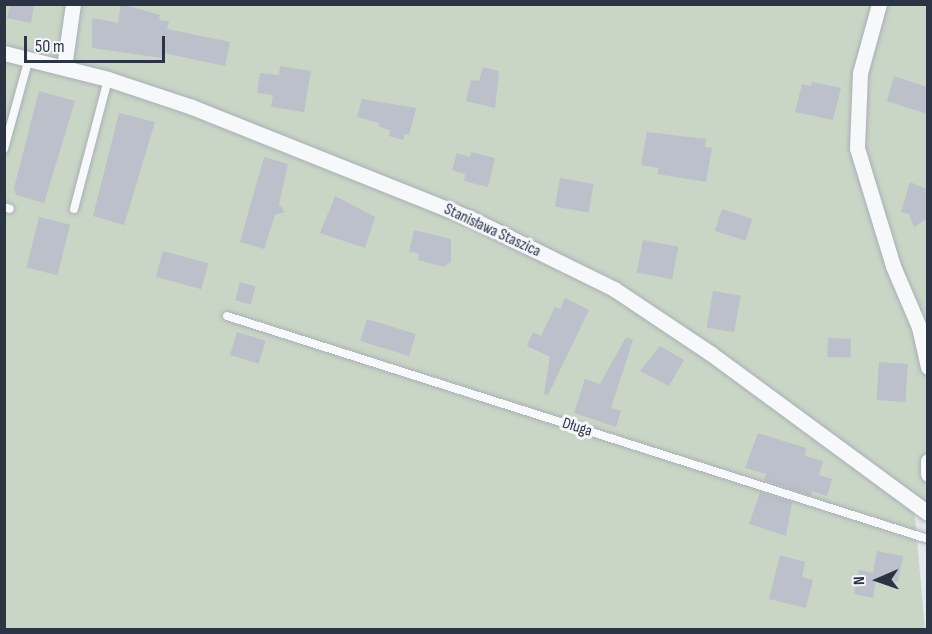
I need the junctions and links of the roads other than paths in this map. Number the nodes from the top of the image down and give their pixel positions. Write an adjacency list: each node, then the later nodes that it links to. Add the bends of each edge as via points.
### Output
1 (73, 4): 5 (street)
2 (879, 4): 10 (street, via 860,73 856,148 893,266 919,327)
3 (4, 52): 4 (street, Stanisława Staszica)
4 (29, 58): 5 (street, Stanisława Staszica); 7 (lane)
5 (64, 66): 6 (street, Stanisława Staszica)
6 (108, 79): 8 (lane); 13 (street, Stanisława Staszica, via 192,107 459,214 614,289 710,353)
7 (4, 149)
8 (74, 209)
9 (227, 316): 14 (lane, Długa)
10 (927, 367)
11 (927, 462): 12 (street)
12 (927, 474)
13 (927, 513)
14 (927, 539)

